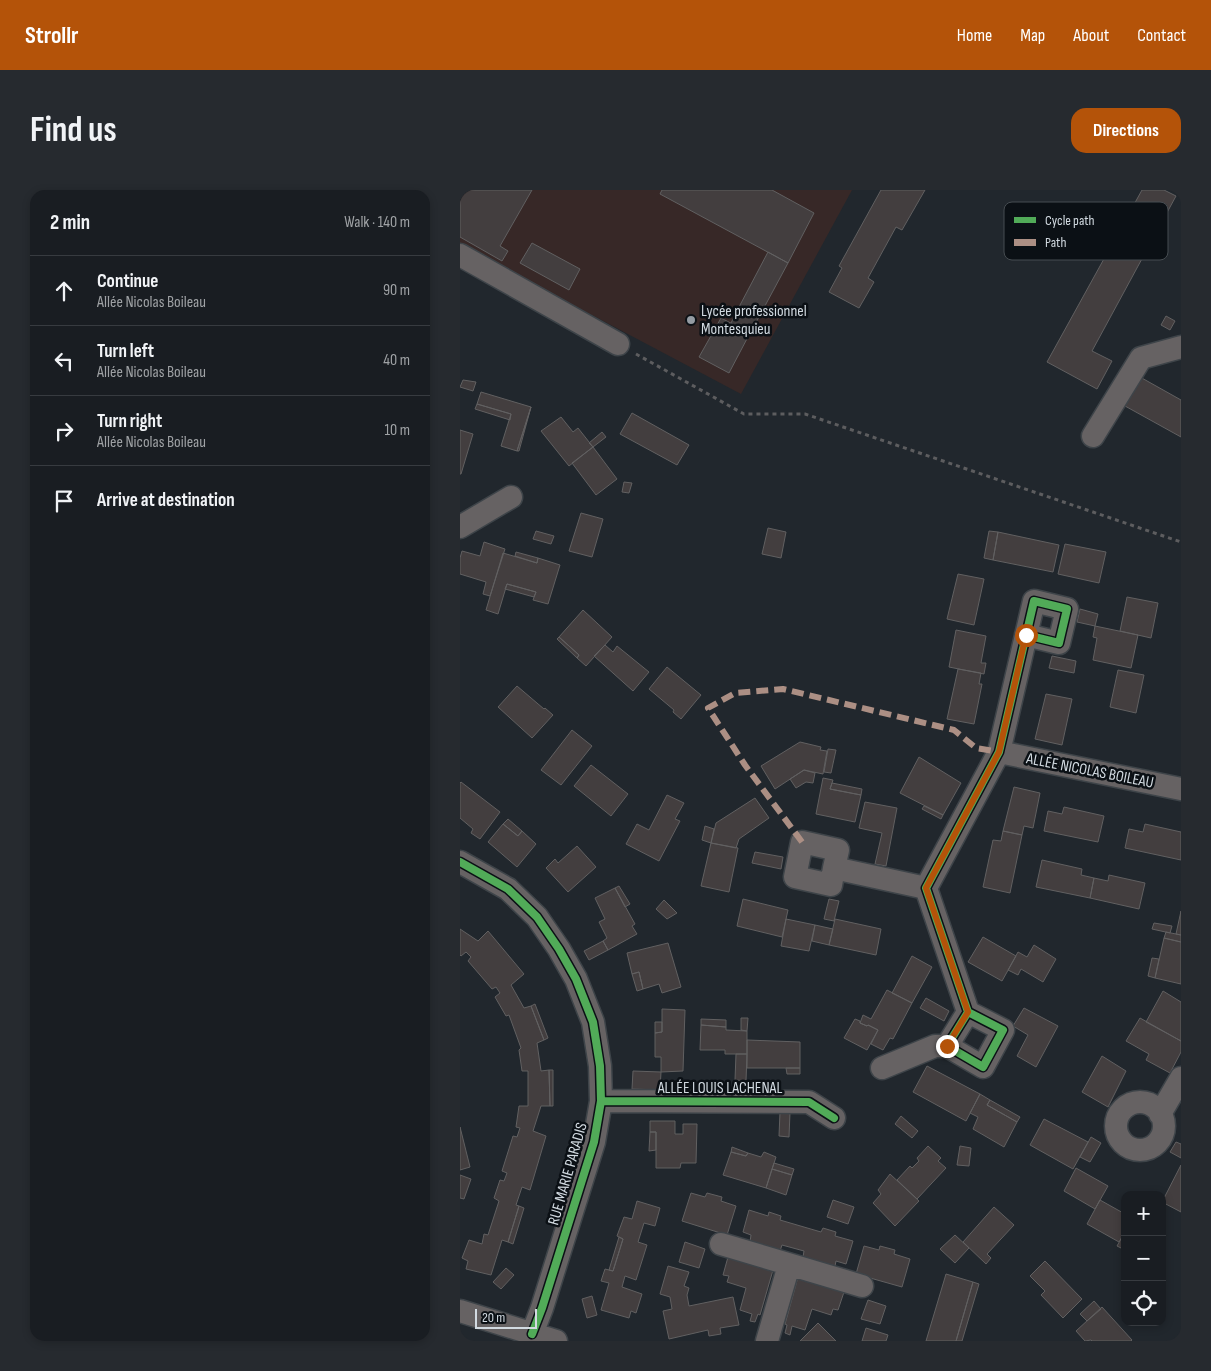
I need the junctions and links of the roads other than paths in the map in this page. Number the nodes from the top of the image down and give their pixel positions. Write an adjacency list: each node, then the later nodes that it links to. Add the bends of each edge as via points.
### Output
1 (460, 256): 2 (street)
2 (618, 344)
3 (1181, 348): 4 (street, via 1141,358)
4 (1093, 436)
5 (511, 498): 6 (street)
6 (460, 528)
7 (1026, 635): 8 (street)
8 (999, 752): 9 (street, ALLÉE NICOLAS BOILEAU); 12 (street)
9 (1181, 789)
10 (460, 862): 17 (street, RUE MARIE PARADIS, via 508,889 537,918 559,949 576,979 593,1022 600,1066)
11 (834, 868): 12 (street)
12 (926, 888): 13 (street)
13 (968, 1012): 14 (street); 14 (street, via 1002,1030 983,1068)
14 (947, 1046): 15 (street, via 935,1046)
15 (882, 1068)
16 (1181, 1078): 18 (street)
17 (601, 1101): 19 (street, ALLÉE LOUIS LACHENAL, via 809,1102); 24 (street, RUE MARIE PARADIS, via 594,1142)
18 (1160, 1114)
19 (834, 1118)
20 (721, 1244): 21 (street)
21 (789, 1265): 22 (street); 26 (street)
22 (862, 1286)
23 (460, 1311): 24 (street)
24 (532, 1334): 25 (street)
25 (556, 1341)
26 (767, 1341)

